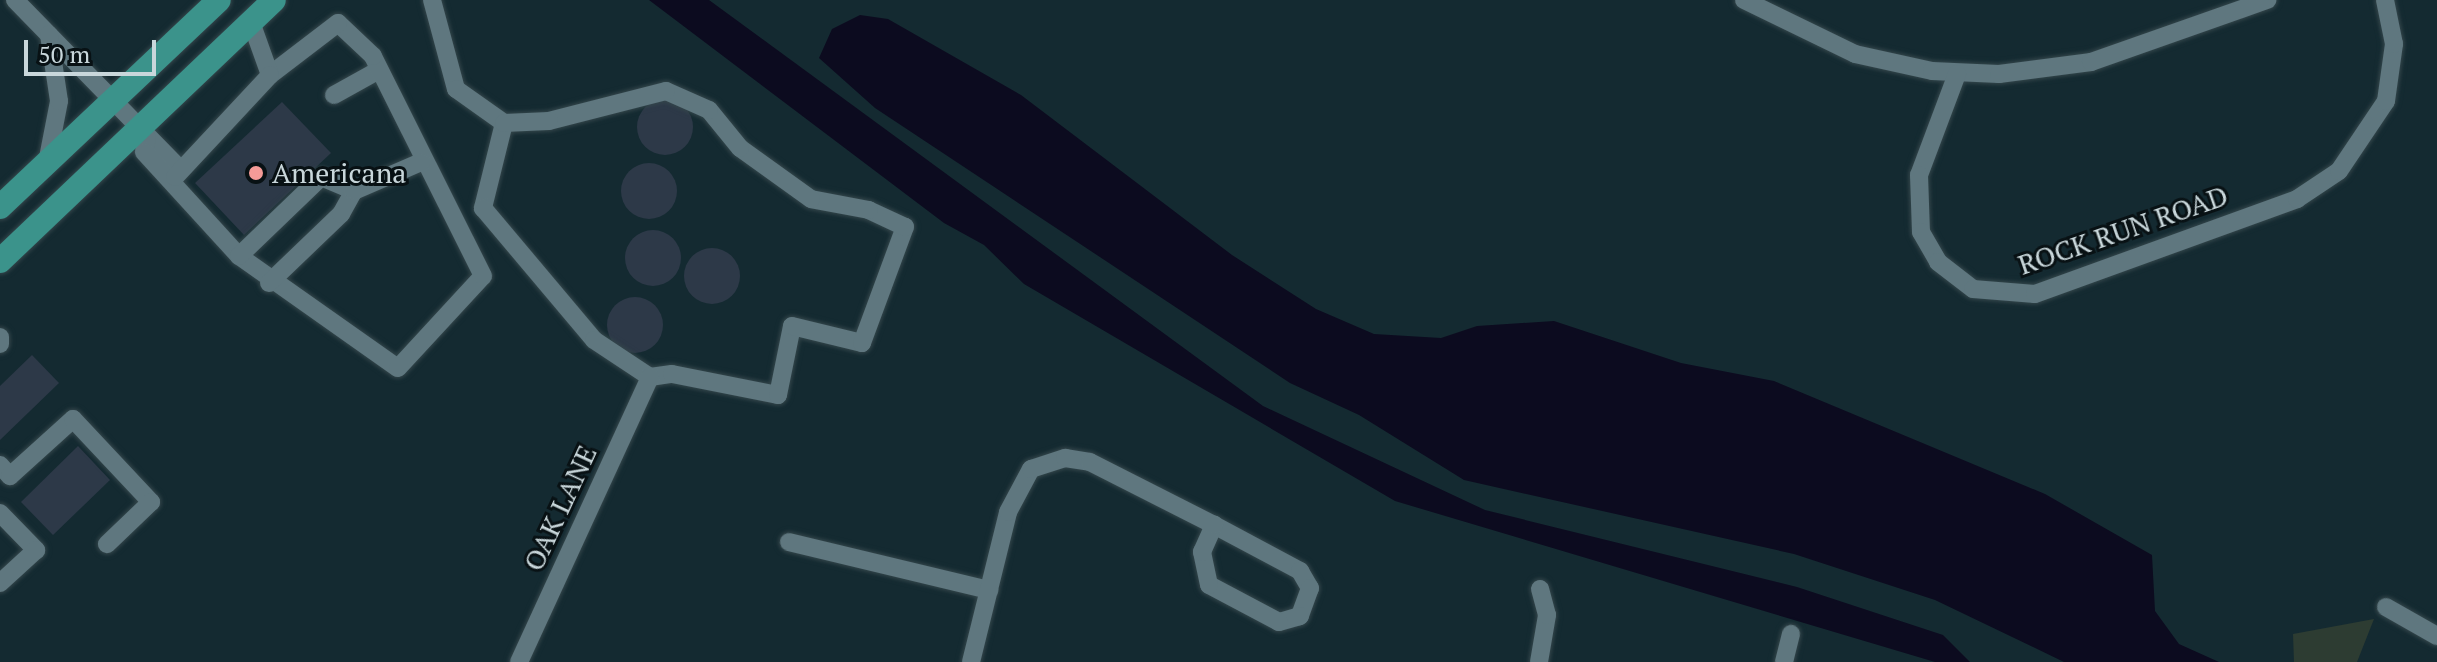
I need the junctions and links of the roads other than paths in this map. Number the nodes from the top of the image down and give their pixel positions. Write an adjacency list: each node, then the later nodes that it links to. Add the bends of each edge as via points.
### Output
1 (15, 0): 9 (street)
2 (219, 0): 14 (highway)
3 (274, 0): 8 (highway)
4 (432, 0): 15 (street, via 456,89)
5 (1744, 0): 12 (street, via 1842,50)
6 (2267, 0): 12 (street, via 2091,62)
7 (2385, 0): 12 (street, ROCK RUN ROAD, via 2394,44 2386,101 2339,171 2297,199 2035,294 1973,289 1938,262 1921,232 1919,175)
8 (251, 22): 10 (street); 16 (highway)
9 (49, 35): 14 (street); 19 (street, via 59,101)
10 (270, 69): 11 (street, via 338,23); 17 (street)
11 (379, 70): 13 (street); 18 (street)
12 (1957, 74)
13 (334, 95)
14 (113, 101): 16 (street); 19 (highway)
15 (504, 123): 28 (street, via 481,196 490,221 549,284 572,321); 28 (street, via 549,121 666,91 709,110 740,148 811,199 869,210 905,227 862,343 792,326 778,395 672,374)
16 (144, 133): 17 (street); 20 (street, via 144,152); 24 (highway)
17 (184, 162): 20 (street)
18 (421, 162): 21 (street); 25 (street, via 483,276 398,368)
19 (47, 163): 22 (highway)
20 (170, 187): 23 (street)
21 (354, 191): 23 (street, via 321,177); 25 (street, via 341,214)
22 (0, 207)
23 (239, 256): 25 (street)
24 (0, 261)
25 (269, 283)
26 (0, 337): 27 (street)
27 (0, 344)
28 (650, 377): 40 (street, OAK LANE)
29 (0, 465): 33 (street, via 10,476 73,419 151,502)
30 (0, 513): 34 (street, via 36,550)
31 (1214, 525): 31 (street, via 1202,552 1209,585 1279,622 1300,616 1310,588 1300,571); 36 (street, via 1090,462 1045,462 1014,494)
32 (789, 542): 36 (street)
33 (107, 544)
34 (0, 583)
35 (1540, 589): 42 (street, via 1547,615)
36 (989, 590): 41 (street)
37 (2386, 607): 39 (street)
38 (1791, 634): 43 (street)
39 (2437, 636)
40 (519, 662)
41 (971, 662)
42 (1539, 662)
43 (1784, 662)

